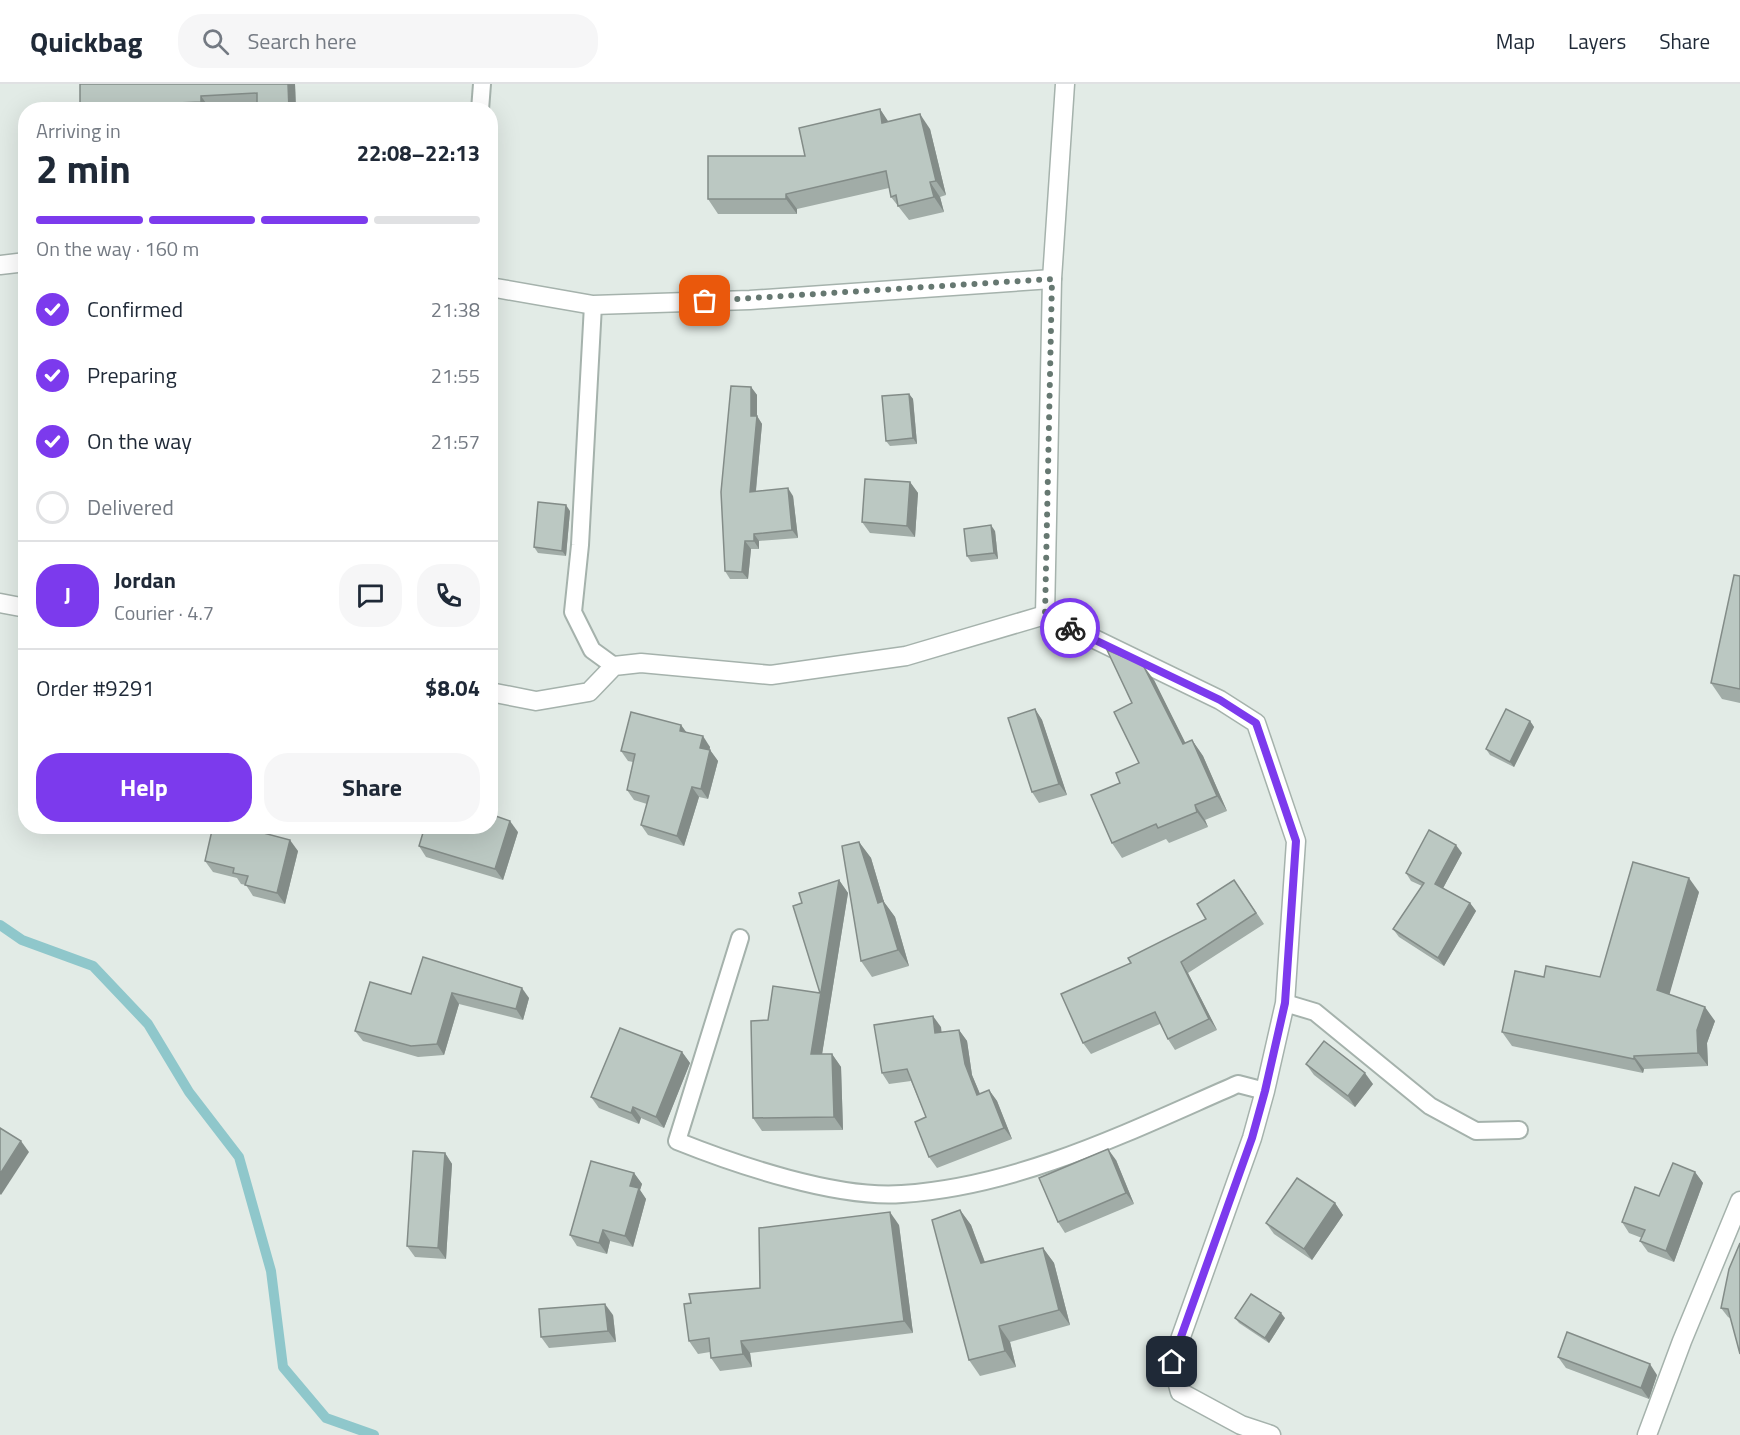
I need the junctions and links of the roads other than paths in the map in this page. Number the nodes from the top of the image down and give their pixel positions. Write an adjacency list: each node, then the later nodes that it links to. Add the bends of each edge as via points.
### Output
1 (482, 84): 3 (lane)
2 (1065, 84): 6 (street)
3 (481, 102)
4 (18, 263): 5 (street)
5 (0, 265)
6 (1052, 279): 8 (street, via 750,300); 11 (street)
7 (498, 288): 8 (street)
8 (593, 305): 12 (lane, via 573,612 592,650)
9 (0, 603): 10 (street)
10 (18, 606)
11 (1045, 615): 12 (street, via 906,656 771,675 641,663); 15 (street, via 1220,700 1256,723 1296,841)
12 (614, 666): 13 (street, via 589,692 536,701)
13 (498, 694)
14 (741, 938): 16 (lane, via 677,1141 722,1159 843,1191 900,1195 977,1184 1074,1156 1238,1084)
15 (1285, 1003): 16 (street); 17 (lane, via 1316,1011 1430,1106 1448,1116 1476,1131)
16 (1265, 1091): 19 (street, via 1172,1362 1180,1392 1241,1425)
17 (1519, 1130)
18 (1740, 1201): 20 (street)
19 (1271, 1435)
20 (1647, 1435)

